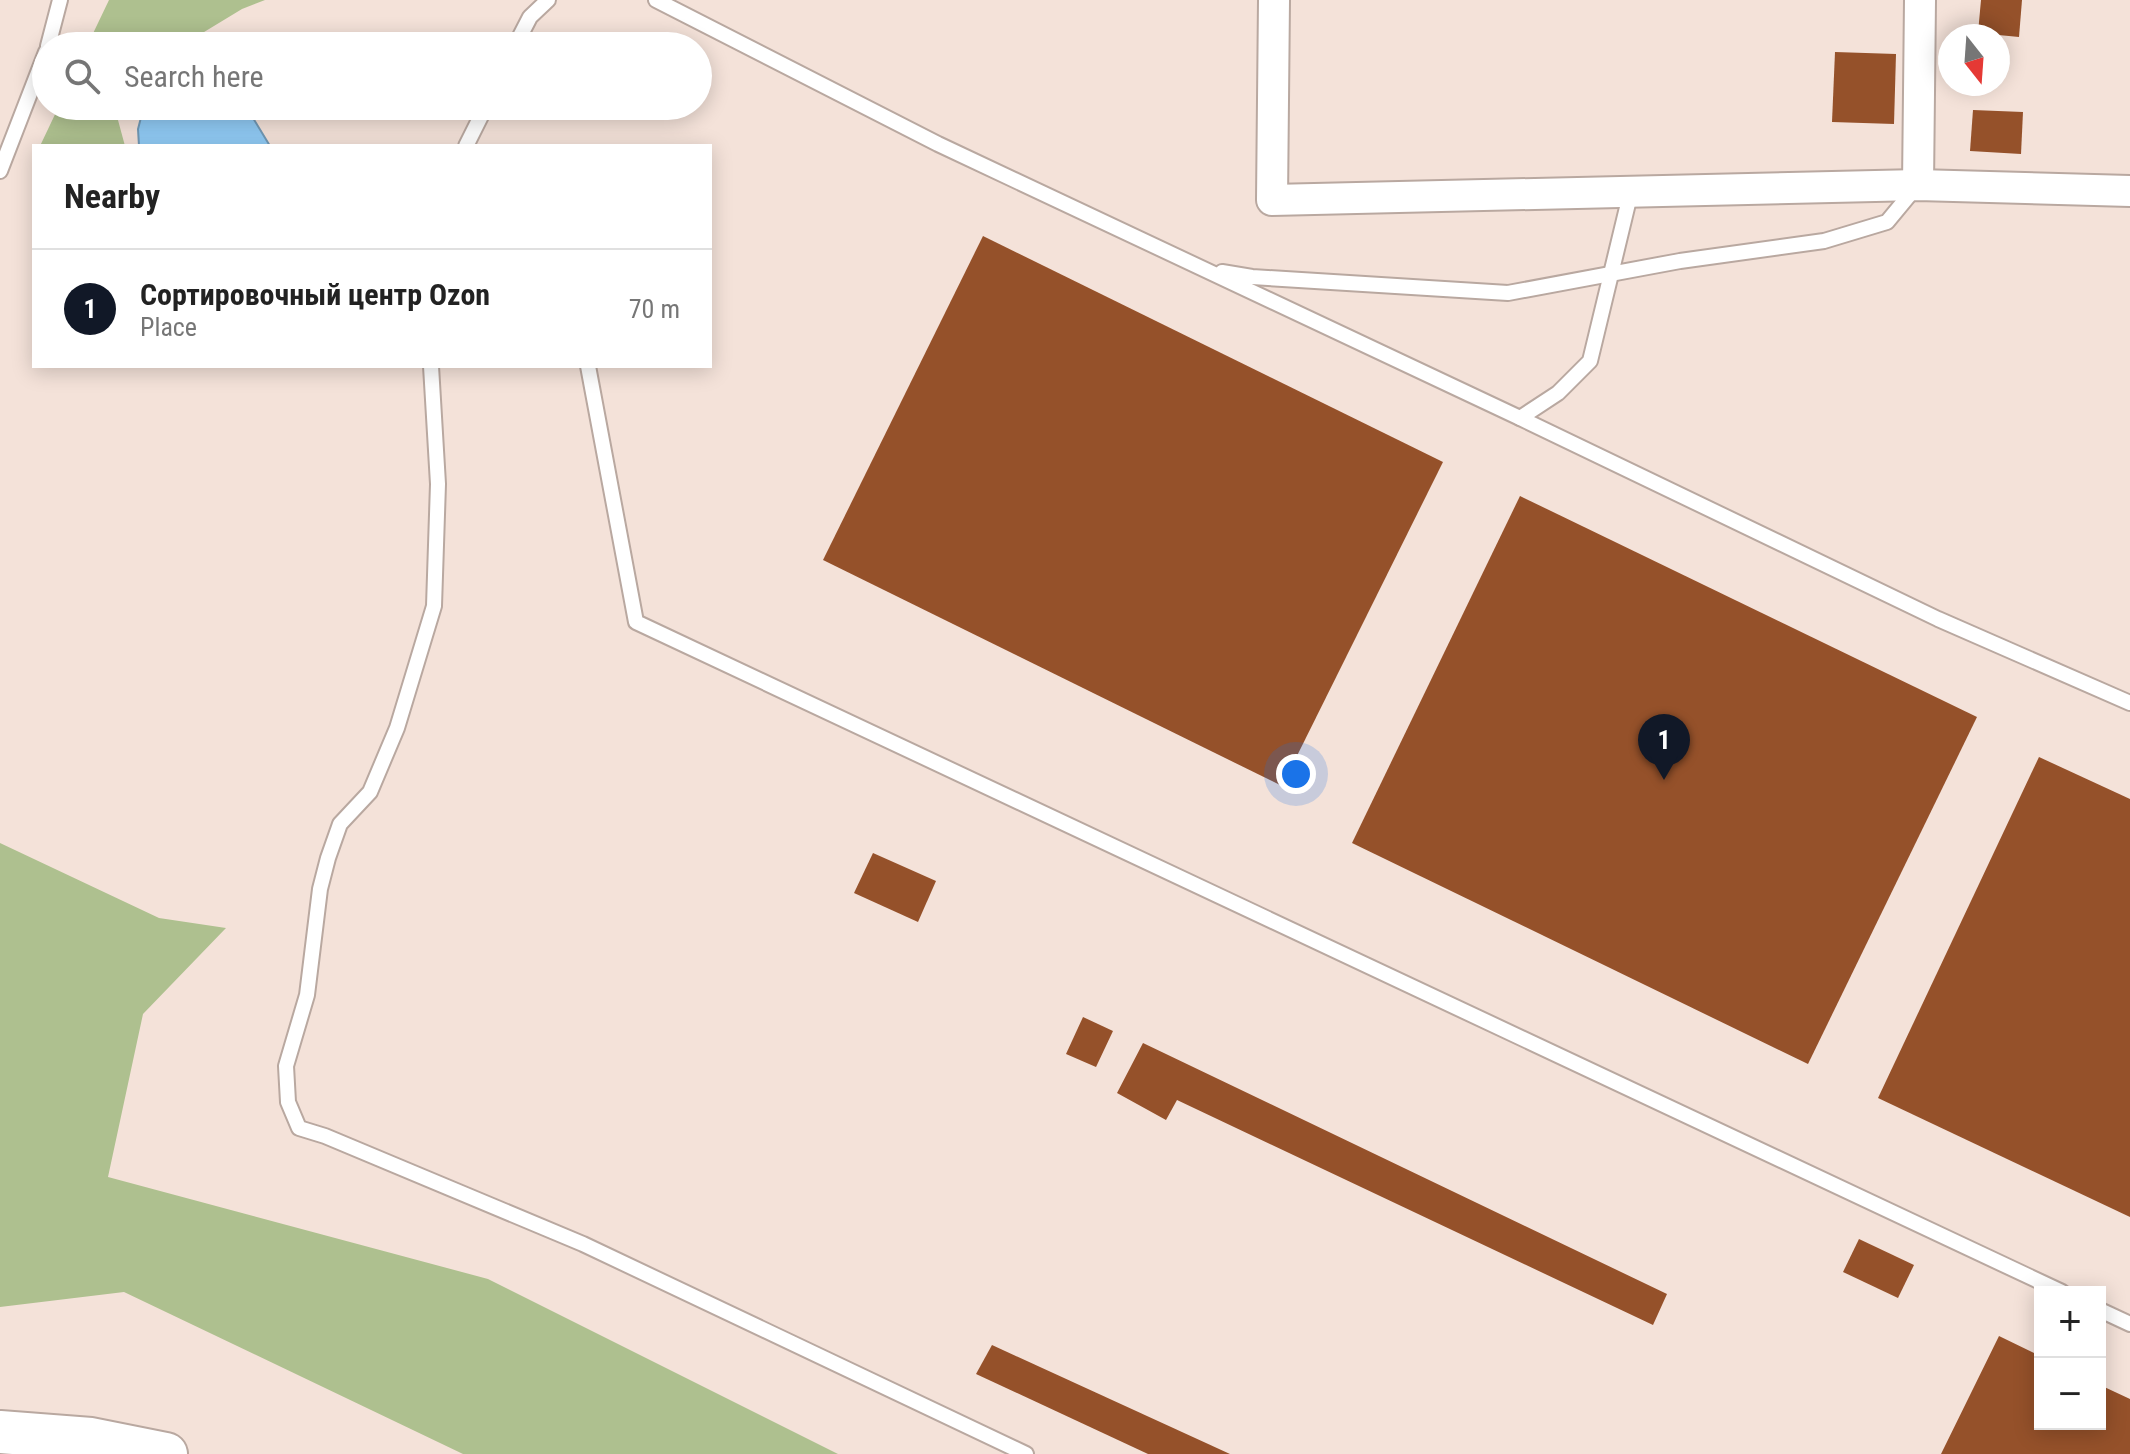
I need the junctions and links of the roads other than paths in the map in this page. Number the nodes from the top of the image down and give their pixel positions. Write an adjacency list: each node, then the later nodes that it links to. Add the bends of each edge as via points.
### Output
1 (60, 0): 6 (lane)
2 (548, 0): 7 (lane)
3 (656, 0): 15 (lane, via 938,144)
4 (1274, 0): 13 (street, via 1272,200)
5 (1920, 0): 12 (street)
6 (52, 32)
7 (522, 32)
8 (32, 88): 11 (lane)
9 (479, 120): 10 (lane)
10 (467, 144)
11 (0, 171)
12 (1918, 185): 13 (street); 14 (street); 16 (lane, via 1887,222 1824,241)
13 (1631, 191): 16 (lane)
14 (2130, 191)
15 (1202, 268): 16 (lane, via 1252,277 1508,293); 19 (lane)
16 (1613, 274): 19 (lane, via 1590,361 1558,393)
17 (431, 368): 27 (lane, via 438,484 434,606 397,728 370,792 340,824 328,858 307,995 286,1066 288,1102 299,1128 583,1244)
18 (588, 368): 21 (lane, via 636,622)
19 (1520, 418): 20 (lane, via 1938,619)
20 (2130, 703)
21 (2049, 1286)
22 (2106, 1313): 23 (lane)
23 (2130, 1324)
24 (0, 1432): 25 (main road)
25 (108, 1448): 26 (main road)
26 (166, 1454)
27 (1026, 1454)

